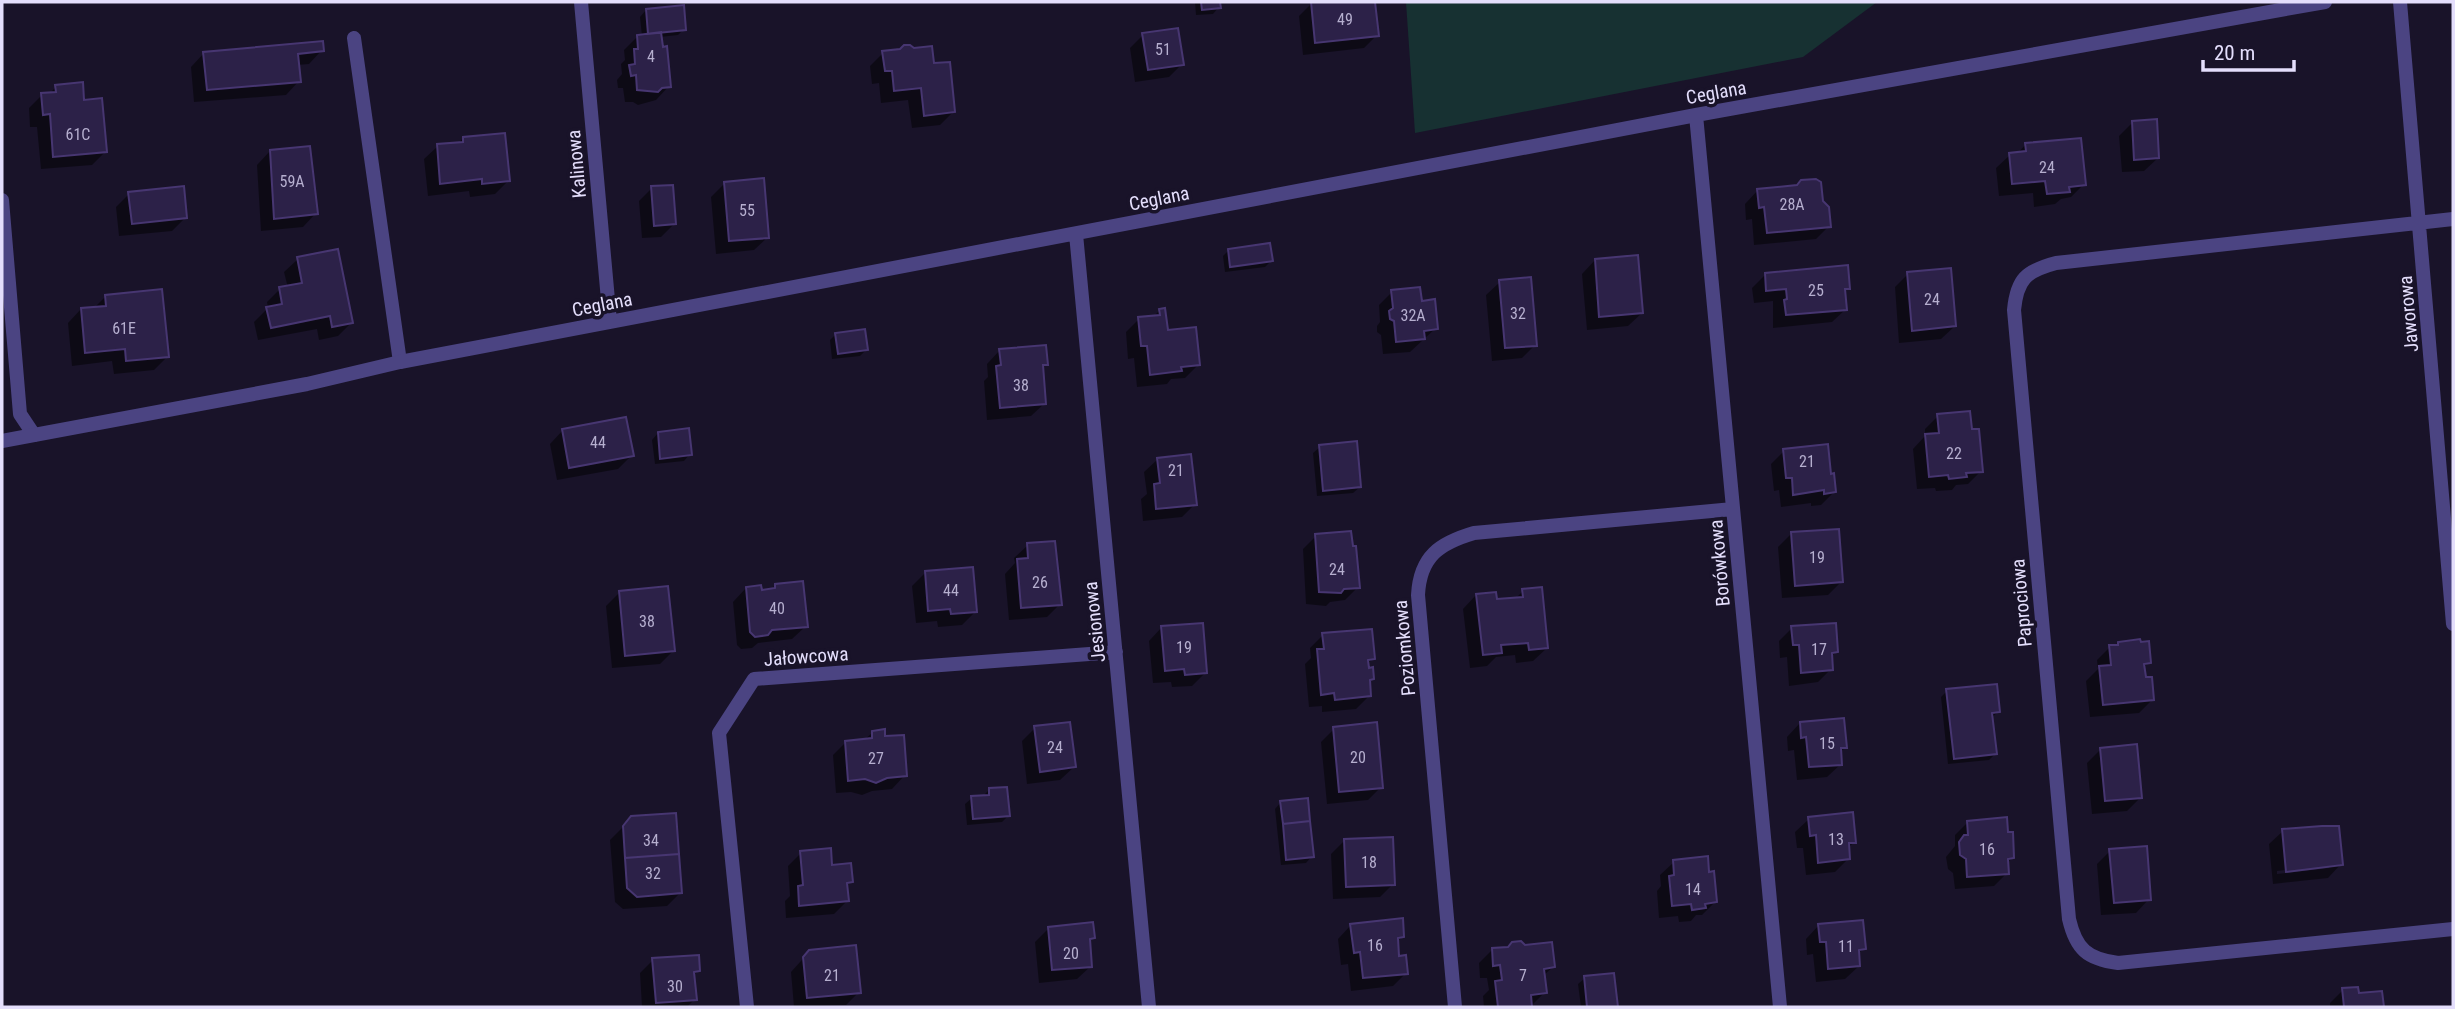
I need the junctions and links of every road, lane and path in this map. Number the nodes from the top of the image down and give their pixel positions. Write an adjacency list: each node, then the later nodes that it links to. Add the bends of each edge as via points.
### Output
1 (581, 2): 10 (street, Kalinowa)
2 (2325, 2): 5 (street, Ceglana)
3 (2400, 2): 8 (street, Jaworowa)
4 (354, 38): 11 (street)
5 (1696, 115): 9 (street, Ceglana); 14 (street, Borówkowa)
6 (2, 200): 12 (street, via 20,414)
7 (2453, 219): 8 (street, Paprociowa)
8 (2420, 222): 15 (street, Jaworowa); 17 (street, Paprociowa, via 2056,263 2037,268 2024,278 2014,310 2073,938 2098,961 2118,963)
9 (1076, 234): 10 (street, Ceglana); 16 (street, Jesionowa)
10 (610, 322): 11 (street, Ceglana)
11 (400, 362): 12 (street, Ceglana)
12 (34, 435): 13 (street, Ceglana)
13 (2, 442)
14 (1733, 509): 20 (street, Poziomkowa, via 1474,533 1443,544 1426,563 1418,595); 21 (street, Borówkowa)
15 (2453, 624)
16 (1116, 652): 18 (street, Jałowcowa, via 754,679 719,733); 19 (street, Jesionowa)
17 (2453, 929)
18 (747, 1007)
19 (1149, 1007)
20 (1455, 1007)
21 (1780, 1007)

